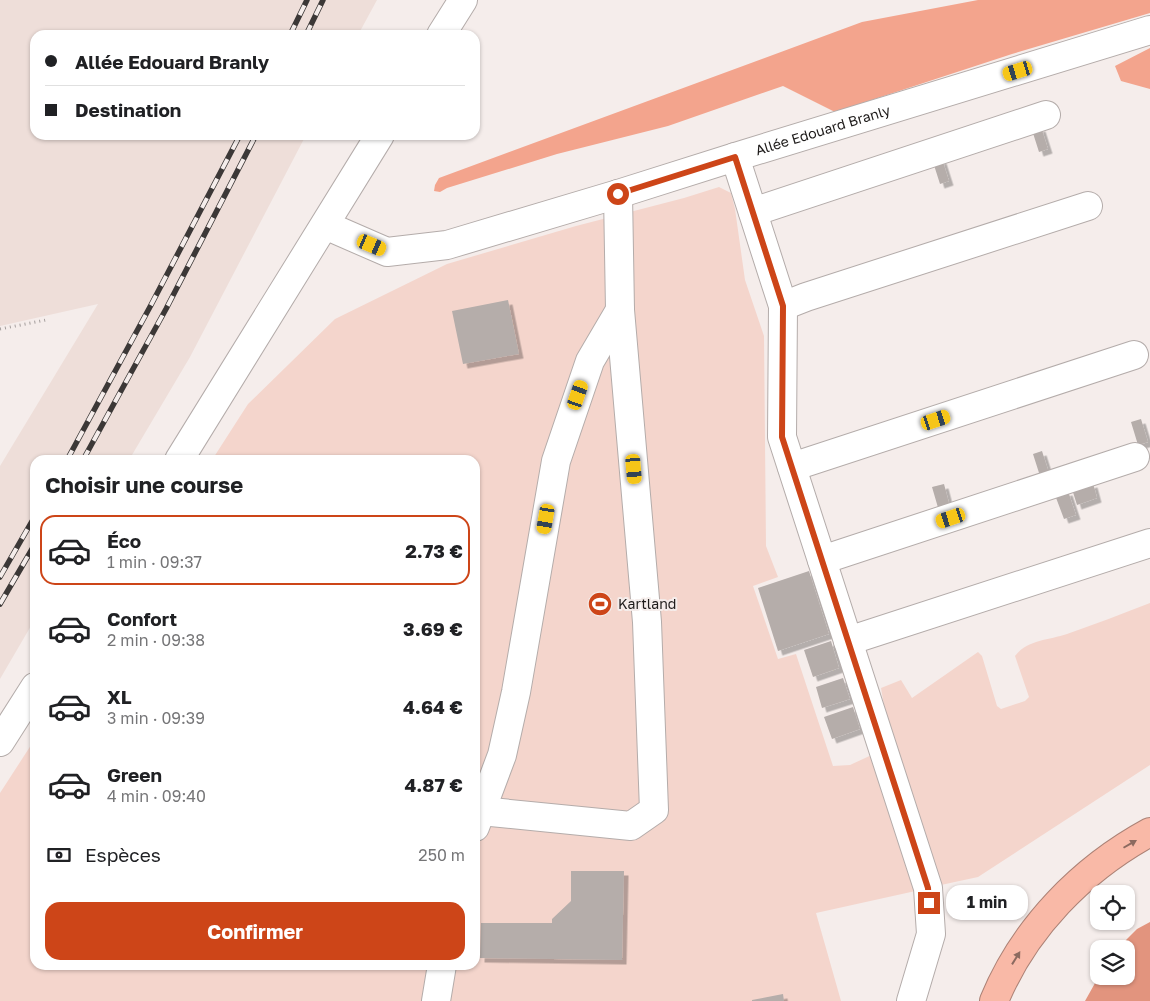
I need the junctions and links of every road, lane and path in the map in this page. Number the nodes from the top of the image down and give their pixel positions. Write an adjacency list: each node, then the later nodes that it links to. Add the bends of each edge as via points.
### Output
1 (463, 0): 2 (street)
2 (444, 30)
3 (1150, 30): 6 (street, Allée Edouard Branly)
4 (1046, 115): 8 (street)
5 (377, 140): 10 (street)
6 (735, 157): 7 (street, Allée Edouard Branly); 8 (street)
7 (618, 194): 10 (street, Allée Edouard Branly, via 447,245 387,252); 12 (street)
8 (749, 201): 11 (street)
9 (1088, 206): 11 (street)
10 (325, 225): 16 (street)
11 (783, 306): 18 (street, via 782,437)
12 (620, 310): 24 (street, via 590,362 556,461 508,728 502,755); 25 (street, via 647,622 654,810 631,826)
13 (46, 320): 14 (path)
14 (0, 329)
15 (1134, 355): 18 (street)
16 (181, 455)
17 (1135, 457): 20 (street)
18 (792, 467): 20 (street)
19 (1150, 543): 21 (street)
20 (822, 560): 21 (street)
21 (848, 641): 29 (street, via 928,888 931,934)
22 (30, 695): 23 (street)
23 (0, 742)
24 (480, 814)
25 (480, 819)
26 (1150, 832): 30 (highway, one-way to 26, via 1018,955 1057,903 1102,862)
27 (441, 970): 28 (street)
28 (436, 1001)
29 (911, 1001)
30 (994, 1001)

